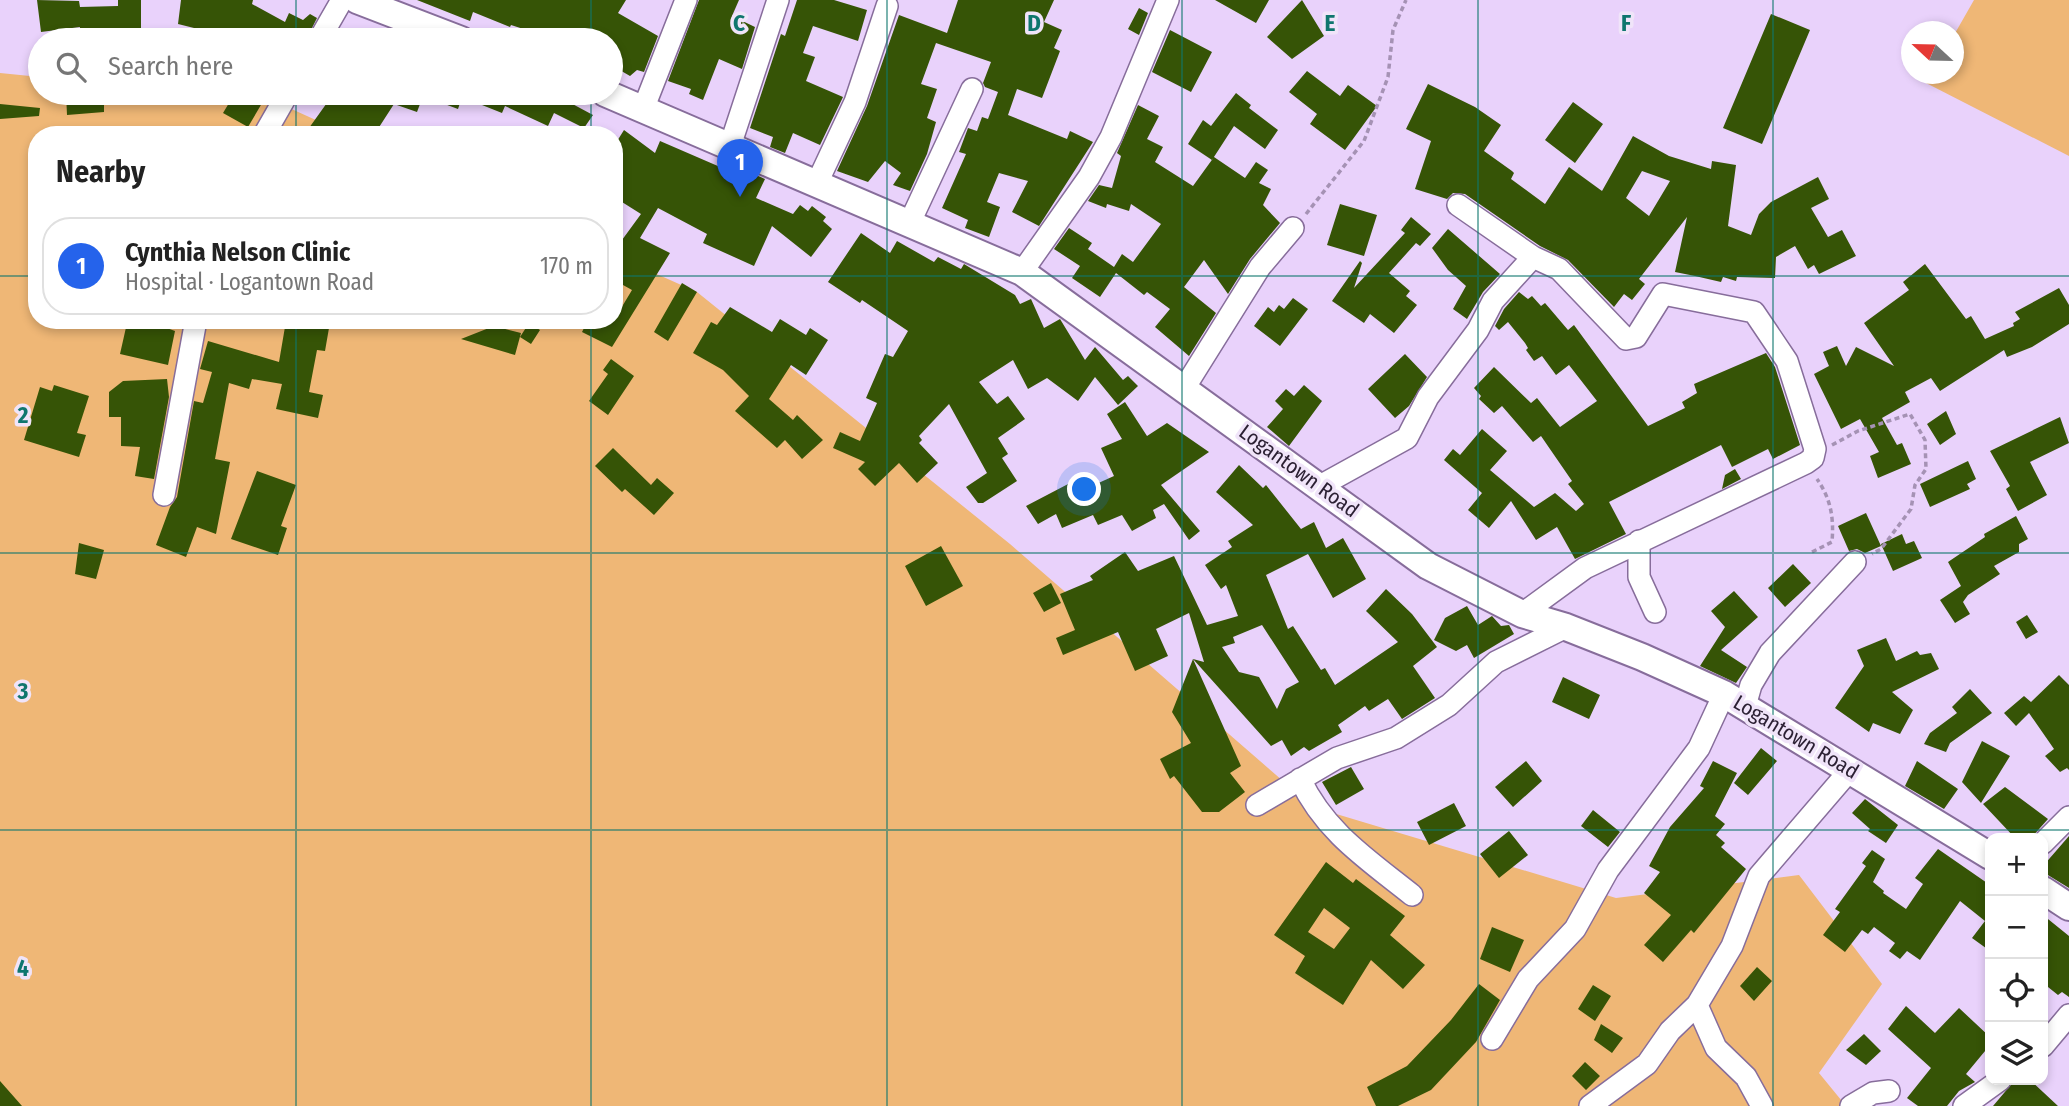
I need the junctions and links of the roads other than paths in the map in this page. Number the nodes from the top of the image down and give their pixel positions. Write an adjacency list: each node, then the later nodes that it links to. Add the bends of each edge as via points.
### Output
1 (342, 0): 8 (street)
2 (357, 0): 7 (street)
3 (686, 0): 13 (street)
4 (778, 0): 15 (street)
5 (1168, 0): 21 (street, via 1111,137 1089,177)
6 (887, 6): 16 (street, via 855,102)
7 (394, 7): 9 (street)
8 (326, 28)
9 (437, 28)
10 (972, 89): 18 (street)
11 (623, 99): 13 (street, Logantown Road)
12 (281, 105): 14 (street)
13 (644, 107): 15 (street, Logantown Road)
14 (269, 126)
15 (730, 146): 16 (street, Logantown Road)
16 (817, 183): 18 (street, Logantown Road)
17 (1458, 205): 20 (street)
18 (910, 222): 21 (street, Logantown Road)
19 (1293, 228): 23 (street, via 1260,267)
20 (1532, 257): 24 (street, via 1493,301 1478,330 1428,397 1407,438); 26 (street, via 1559,269 1628,339 1636,337 1663,294 1754,312 1787,361 1815,449 1810,459)
21 (1022, 272): 23 (street, Logantown Road)
22 (194, 329): 25 (street)
23 (1185, 387): 24 (street, Logantown Road)
24 (1320, 486): 29 (street, Logantown Road, via 1428,566)
25 (164, 495)
26 (1639, 541): 28 (street, via 1639,577); 29 (street, via 1585,568)
27 (1855, 562): 31 (street, via 1770,653 1751,685)
28 (1656, 612)
29 (1522, 614): 30 (street, Logantown Road)
30 (1566, 628): 31 (street, Logantown Road); 33 (street, via 1496,662 1449,705 1396,738 1337,758)
31 (1735, 700): 32 (street, Logantown Road); 43 (street, via 1608,870 1575,929 1528,979)
32 (1850, 770): 37 (street, Logantown Road); 41 (street, via 1759,876 1732,946)
33 (1300, 779): 34 (street); 39 (street, via 1313,807 1330,826)
34 (1256, 805)
35 (2069, 817): 36 (street)
36 (2048, 838)
37 (1985, 853)
38 (2048, 893): 40 (street)
39 (1412, 895)
40 (2069, 907)
41 (1697, 1005): 47 (street, via 1670,1031 1647,1064); 48 (street, via 1716,1048 1746,1077)
42 (2069, 1015): 44 (street)
43 (1492, 1040)
44 (2048, 1040)
45 (1993, 1085): 50 (street)
46 (1889, 1091): 49 (street, via 1873,1093)
47 (1590, 1106)
48 (1762, 1106)
49 (1852, 1106)
50 (1964, 1106)

